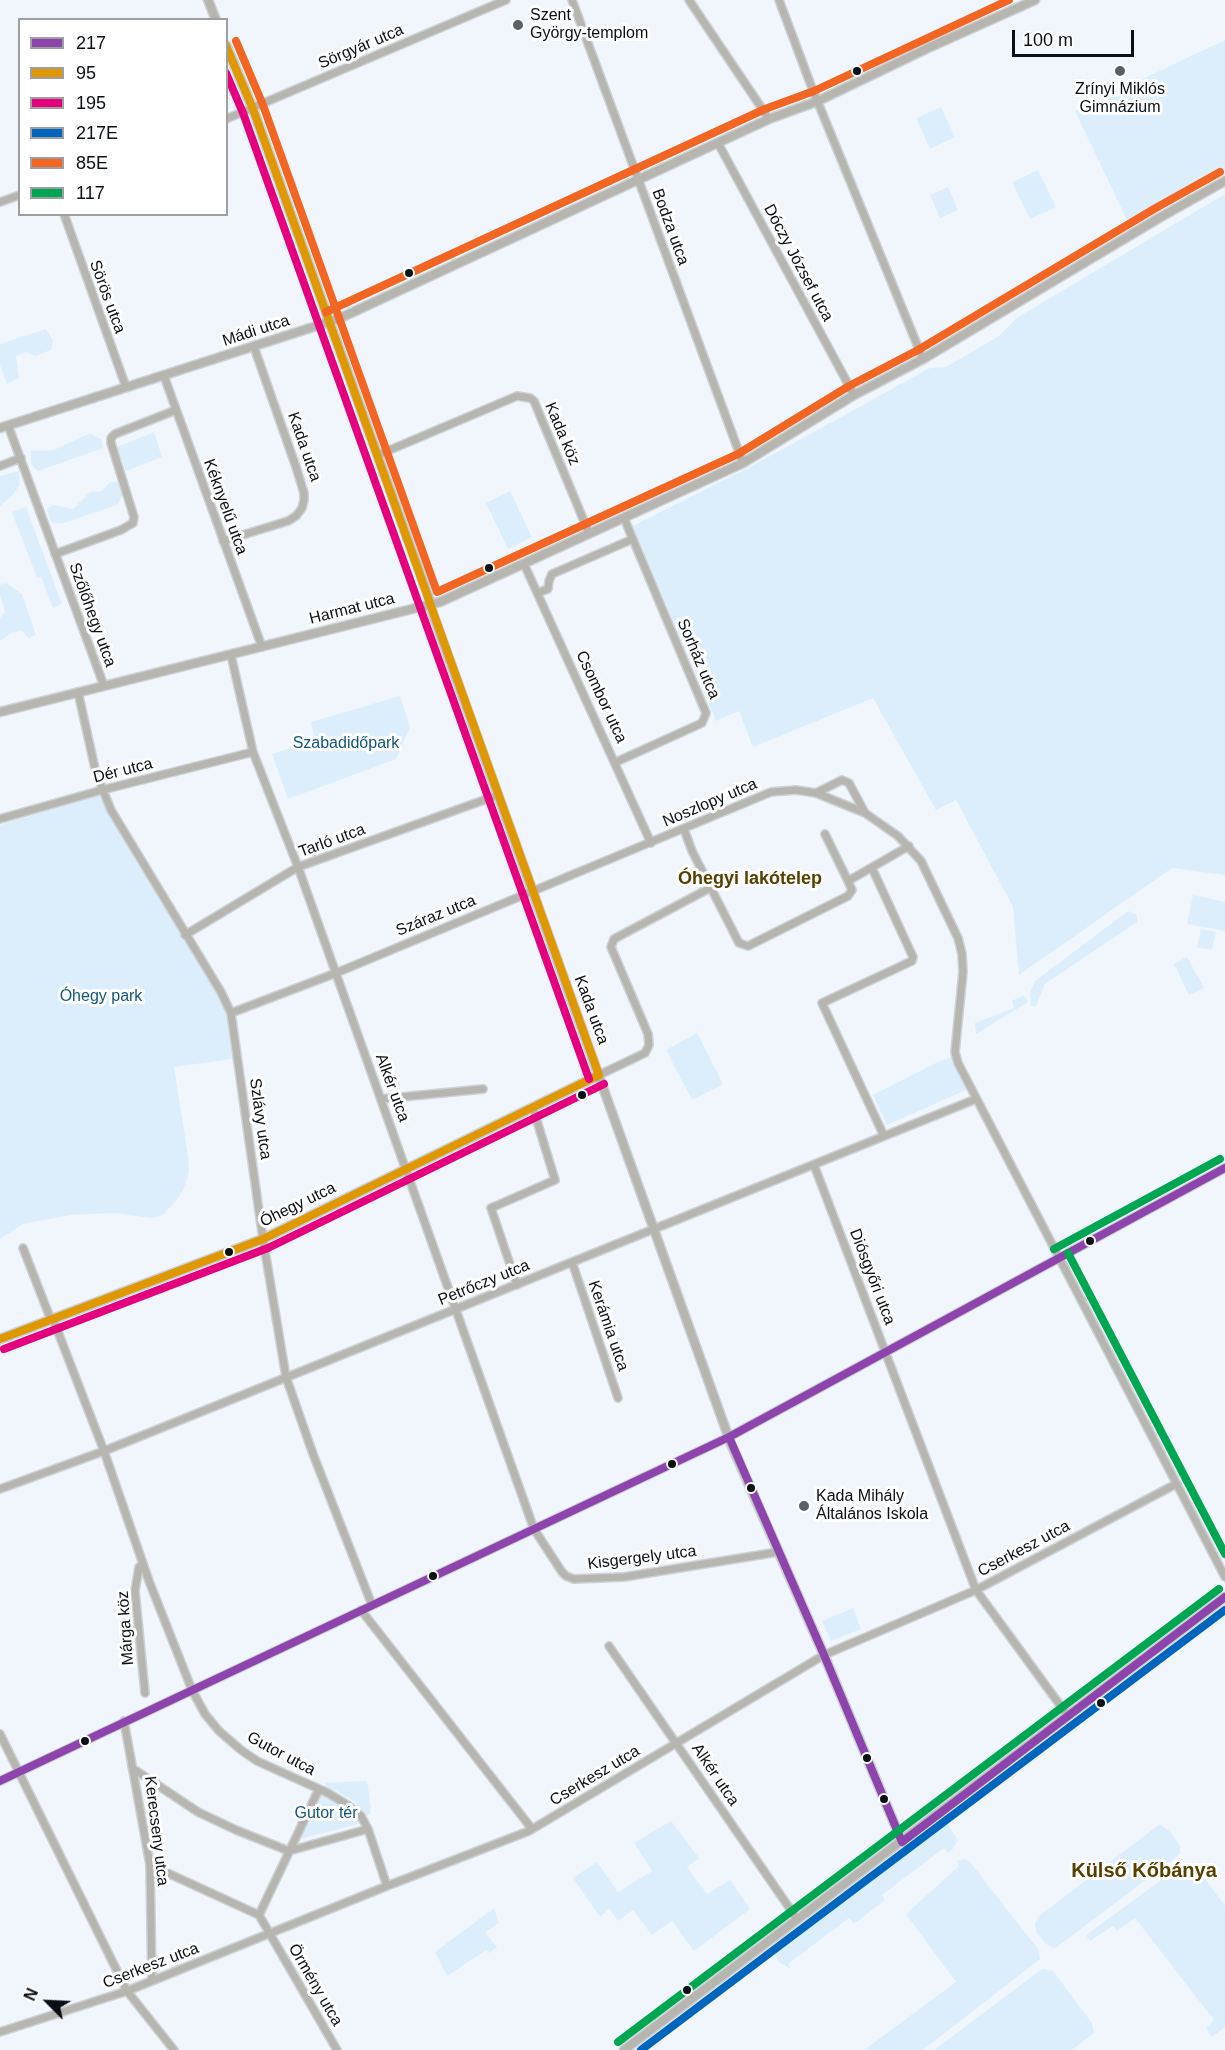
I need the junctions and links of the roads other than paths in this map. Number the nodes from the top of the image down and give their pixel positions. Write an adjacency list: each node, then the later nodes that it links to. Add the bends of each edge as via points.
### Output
1 (208, 0): 7 (street)
2 (506, 0): 10 (street, Sörgyár utca)
3 (572, 0): 14 (street, Bodza utca)
4 (689, 0): 12 (street)
5 (779, 0): 9 (street)
6 (1035, 0): 9 (street, Mádi utca)
7 (215, 18)
8 (228, 50): 10 (street, Kada utca)
9 (818, 101): 12 (street, Mádi utca); 21 (street)
10 (253, 109): 11 (street, Sörgyár utca); 19 (street, Kada utca)
11 (228, 118)
12 (769, 120): 13 (street, Mádi utca)
13 (718, 143): 14 (street, Mádi utca); 24 (street, Dóczy József utca)
14 (638, 180): 19 (street, Mádi utca); 29 (street, Bodza utca)
15 (1225, 181): 21 (street, Harmat utca)
16 (18, 196): 17 (street)
17 (0, 202)
18 (65, 216): 23 (street, Sörös utca)
19 (330, 322): 20 (street, Mádi utca); 27 (street, Kada utca)
20 (254, 347): 22 (street, Mádi utca); 34 (street, Kada utca, via 304,500 296,516 288,521)
21 (923, 359): 24 (street, Harmat utca)
22 (164, 376): 23 (street, Mádi utca); 25 (street, Kéknyelű utca)
23 (126, 387): 26 (street, Mádi utca)
24 (854, 395): 29 (street, Harmat utca)
25 (176, 411): 34 (street, Kéknyelű utca); 35 (street, Szőlőhegy utca, via 111,438 133,523)
26 (4, 426): 28 (street, Szőlőhegy utca)
27 (378, 455): 32 (street, Kada köz, via 523,396 534,401); 38 (street, Kada utca)
28 (21, 459): 30 (street); 35 (street, Szőlőhegy utca)
29 (743, 463): 31 (street, Harmat utca)
30 (0, 466)
31 (624, 518): 32 (street, Harmat utca); 33 (street, Sorház utca)
32 (589, 533): 36 (street, Harmat utca)
33 (633, 539): 37 (street, via 552,574 548,589); 45 (street, Sorház utca, via 706,713 702,723)
34 (223, 541): 39 (street, Kéknyelű utca)
35 (55, 554): 41 (street, Szőlőhegy utca)
36 (524, 564): 37 (street, Csombor utca); 38 (street, Harmat utca)
37 (537, 593): 45 (street, Csombor utca)
38 (431, 605): 39 (street, Harmat utca); 48 (street, Kada utca)
39 (262, 647): 40 (street, Harmat utca)
40 (231, 655): 41 (street, Harmat utca); 44 (street, Alkér utca)
41 (104, 687): 42 (street, Harmat utca)
42 (78, 692): 43 (street, Harmat utca); 46 (street, Szlávy utca)
43 (0, 712)
44 (253, 752): 46 (street, Dér utca); 55 (street, Alkér utca)
45 (616, 762): 53 (street, Csombor utca)
46 (102, 790): 50 (street, Dér utca); 60 (street, Szlávy utca)
47 (816, 793): 49 (street, Noszlopy utca); 49 (street, Noszlopy utca, via 842,780 849,783); 51 (street, Noszlopy utca, via 771,792)
48 (498, 795): 55 (street, Tarló utca); 59 (street, Kada utca)
49 (865, 813): 54 (street, Noszlopy utca)
50 (0, 819)
51 (684, 829): 53 (street, Noszlopy utca); 58 (street)
52 (825, 834): 57 (street)
53 (651, 843): 59 (street, Száraz utca)
54 (909, 846): 56 (street); 66 (street, Noszlopy utca, via 921,861 958,938 963,972 955,1052)
55 (298, 867): 60 (street, Tarló utca); 61 (street, Alkér utca)
56 (872, 868): 57 (street); 68 (street, via 912,961 822,1003)
57 (848, 881): 58 (street, via 852,890 848,896 748,946 739,943)
58 (710, 888): 63 (street, via 614,939 611,946 648,1034 649,1045 645,1053)
59 (532, 891): 61 (street, Száraz utca); 63 (street, Kada utca)
60 (185, 934): 62 (street, Szlávy utca)
61 (336, 972): 62 (street, Száraz utca); 65 (street, Alkér utca)
62 (231, 1013): 73 (street, Szlávy utca)
63 (598, 1075): 67 (street, Óhegy utca); 72 (street, Kada utca)
64 (483, 1089): 65 (street)
65 (381, 1099): 71 (street, Alkér utca)
66 (976, 1099): 68 (street, Petrőczy utca); 75 (street, Noszlopy utca)
67 (533, 1107): 71 (street, Óhegy utca); 77 (street, via 555,1180 491,1209)
68 (884, 1136): 69 (street, Petrőczy utca)
69 (814, 1165): 72 (street, Petrőczy utca); 81 (street, Diósgyőri utca)
70 (1225, 1168): 75 (street)
71 (406, 1169): 73 (street, Óhegy utca); 78 (street, Alkér utca)
72 (654, 1229): 76 (street, Petrőczy utca); 84 (street, Kada utca)
73 (263, 1239): 79 (street, Óhegy utca); 82 (street, Szlávy utca)
74 (23, 1248): 79 (street, Gutor utca)
75 (1059, 1258): 81 (street); 86 (street, Noszlopy utca)
76 (572, 1262): 77 (street, Petrőczy utca); 83 (street, Kerámia utca)
77 (517, 1285): 78 (street, Petrőczy utca)
78 (456, 1309): 82 (street, Petrőczy utca); 88 (street, Alkér utca)
79 (52, 1319): 80 (street, Óhegy utca); 85 (street, Gutor utca)
80 (0, 1339)
81 (887, 1351): 84 (street); 92 (street, Diósgyőri utca)
82 (286, 1377): 85 (street, Petrőczy utca); 94 (street, Szlávy utca)
83 (618, 1398)
84 (729, 1437): 88 (street); 89 (street, Kada utca)
85 (104, 1451): 87 (street, Petrőczy utca); 90 (street, Gutor utca)
86 (1176, 1484): 91 (street, Noszlopy utca); 92 (street, Cserkesz utca)
87 (0, 1489)
88 (534, 1530): 89 (street, Kisgergely utca, via 562,1572 574,1579 624,1577); 94 (street)
89 (778, 1552): 97 (street, Kada utca)
90 (143, 1564): 98 (street, Gutor utca); 99 (street, Márga köz, via 135,1591)
91 (1225, 1577)
92 (976, 1590): 97 (street, Cserkesz utca); 100 (street, Diósgyőri utca)
93 (1225, 1597): 100 (street)
94 (372, 1605): 95 (street)
95 (361, 1610): 98 (street); 109 (street)
96 (609, 1646): 103 (street, Alkér utca)
97 (824, 1655): 103 (street, Cserkesz utca); 110 (street, Kada utca)
98 (192, 1690): 101 (street); 107 (street, Gutor utca, via 211,1723 241,1750)
99 (145, 1693)
100 (1068, 1716): 110 (street)
101 (124, 1721): 104 (street, Kerecseny utca); 105 (street)
102 (0, 1734): 105 (street)
103 (677, 1743): 109 (street, Cserkesz utca); 115 (street, Alkér utca)
104 (135, 1770): 111 (street, via 198,1812); 112 (street, Kerecseny utca)
105 (19, 1771): 106 (street); 118 (street)
106 (0, 1780)
107 (319, 1790): 108 (street, Gutor utca, via 349,1806); 111 (street)
108 (368, 1829): 111 (street); 113 (street)
109 (532, 1829): 113 (street, Cserkesz utca)
110 (902, 1842): 115 (street)
111 (289, 1851): 114 (street)
112 (150, 1865): 114 (street); 117 (street, Kerecseny utca)
113 (387, 1886): 116 (street, Cserkesz utca)
114 (259, 1916): 116 (street, Örmény utca)
115 (797, 1919): 122 (street)
116 (269, 1934): 117 (street, Cserkesz utca); 121 (street, Örmény utca)
117 (152, 1981): 118 (street, Cserkesz utca)
118 (127, 1991): 119 (street, Cserkesz utca); 120 (street)
119 (0, 2032)
120 (174, 2050)
121 (337, 2050)
122 (624, 2050)

